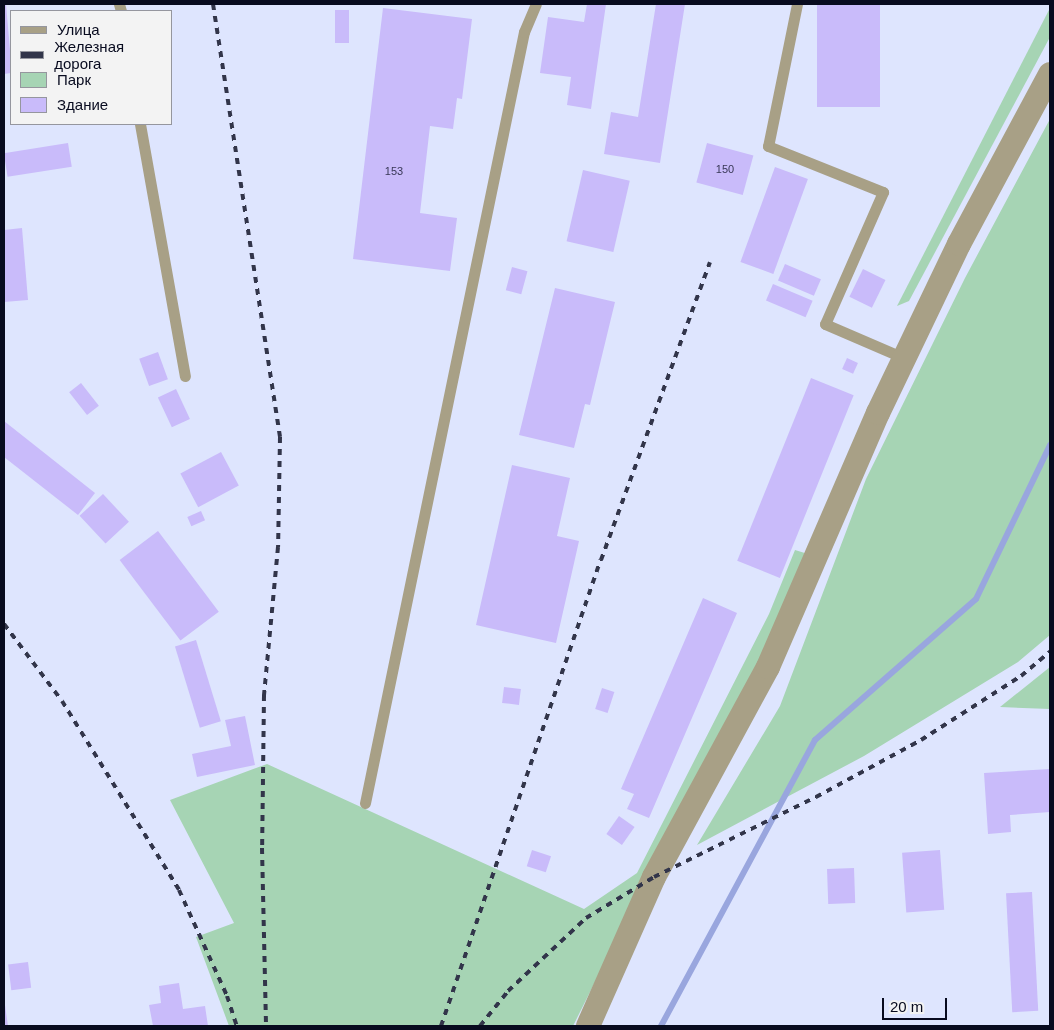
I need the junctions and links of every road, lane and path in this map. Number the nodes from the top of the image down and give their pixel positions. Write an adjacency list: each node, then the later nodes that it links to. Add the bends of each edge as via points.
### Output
1 (536, 4): 7 (lane, via 524,32)
2 (797, 4): 5 (lane, via 768,146 883,192 825,324)
3 (1050, 74): 5 (street, via 959,244)
4 (140, 125): 6 (lane)
5 (904, 358): 8 (street, via 768,667 654,877)
6 (185, 376)
7 (365, 803)
8 (588, 1026)

